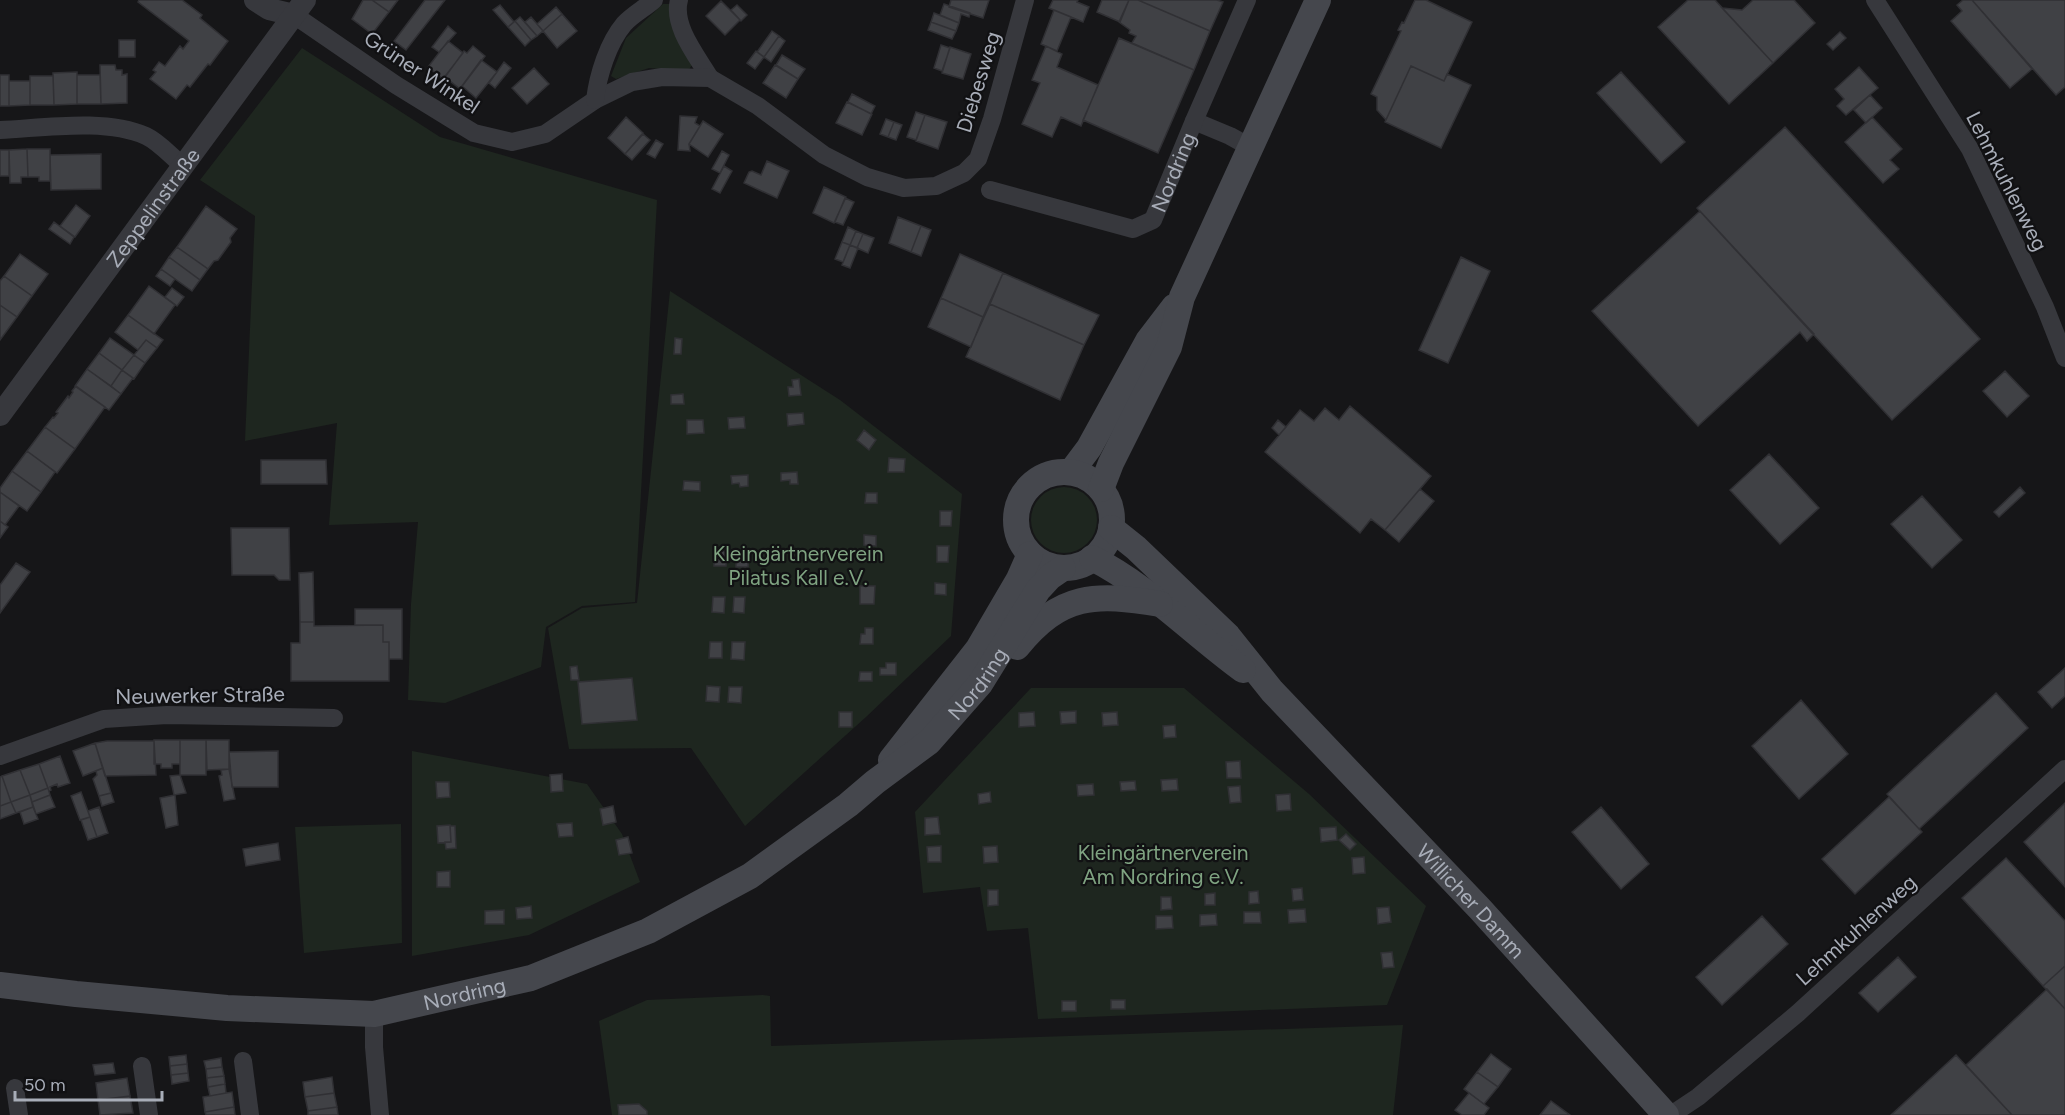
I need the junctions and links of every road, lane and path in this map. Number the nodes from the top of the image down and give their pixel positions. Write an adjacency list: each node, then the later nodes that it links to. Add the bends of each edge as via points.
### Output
1 (255, 0): 8 (street, via 269,9)
2 (654, 0): 10 (street, via 624,24 610,49)
3 (680, 0): 9 (street, Grüner Winkel, via 684,36)
4 (1025, 0): 15 (street, Diebesweg, via 978,159)
5 (1248, 0): 11 (street, Nordring)
6 (1318, 0): 13 (main road)
7 (1875, 0): 18 (street, Lehmkuhlenweg, via 1970,149)
8 (299, 8): 10 (street, Grüner Winkel, via 396,85 474,133 512,142 545,135); 14 (street, Zeppelinstraße)
9 (710, 78): 10 (street, Grüner Winkel, via 662,77 632,82); 15 (street, Grüner Winkel, via 758,106 824,155 867,177 904,188 936,186)
10 (595, 100)
11 (1194, 121): 13 (street); 16 (street, Nordring, via 1153,220 1133,229)
12 (0, 130): 14 (street, via 123,128 149,137)
13 (1250, 147): 17 (main road)
14 (182, 165): 19 (street, Zeppelinstraße)
15 (964, 173)
16 (990, 190)
17 (1182, 297): 20 (main road, via 1148,341 1089,448); 21 (main road, via 1169,347)
18 (2065, 358)
19 (0, 415)
20 (1071, 472): 21 (main road); 23 (main road, via 1041,477 1020,498 1016,528)
21 (1101, 489): 22 (main road, via 1108,501)
22 (1111, 528): 24 (main road, via 1107,540); 28 (main road, Willicher Damm, via 1228,636)
23 (1030, 554): 25 (main road, via 1040,562); 32 (main road, Nordring, via 978,649)
24 (1092, 558): 25 (main road); 26 (main road, Willicher Damm, via 1119,572)
25 (1063, 568): 27 (main road, Nordring, via 1038,590)
26 (1162, 604): 27 (main road, via 1099,598 1066,605 1040,622); 28 (main road, Willicher Damm)
27 (980, 684): 32 (main road, Nordring, via 929,742)
28 (1272, 691): 42 (main road, Willicher Damm, via 1480,909)
29 (334, 718): 30 (street, Neuwerker Straße, via 167,715 104,719)
30 (0, 756)
31 (2065, 769): 43 (street, Lehmkuhlenweg, via 1798,1013)
32 (874, 782): 34 (main road, Nordring, via 750,876 648,931 531,978)
33 (0, 984): 34 (main road, Nordring, via 227,1008)
34 (374, 1014): 41 (street)
35 (243, 1060): 40 (street)
36 (142, 1066): 39 (street)
37 (15, 1088): 38 (street)
38 (19, 1115)
39 (149, 1115)
40 (250, 1115)
41 (380, 1115)
42 (1666, 1115)
43 (1671, 1115)

